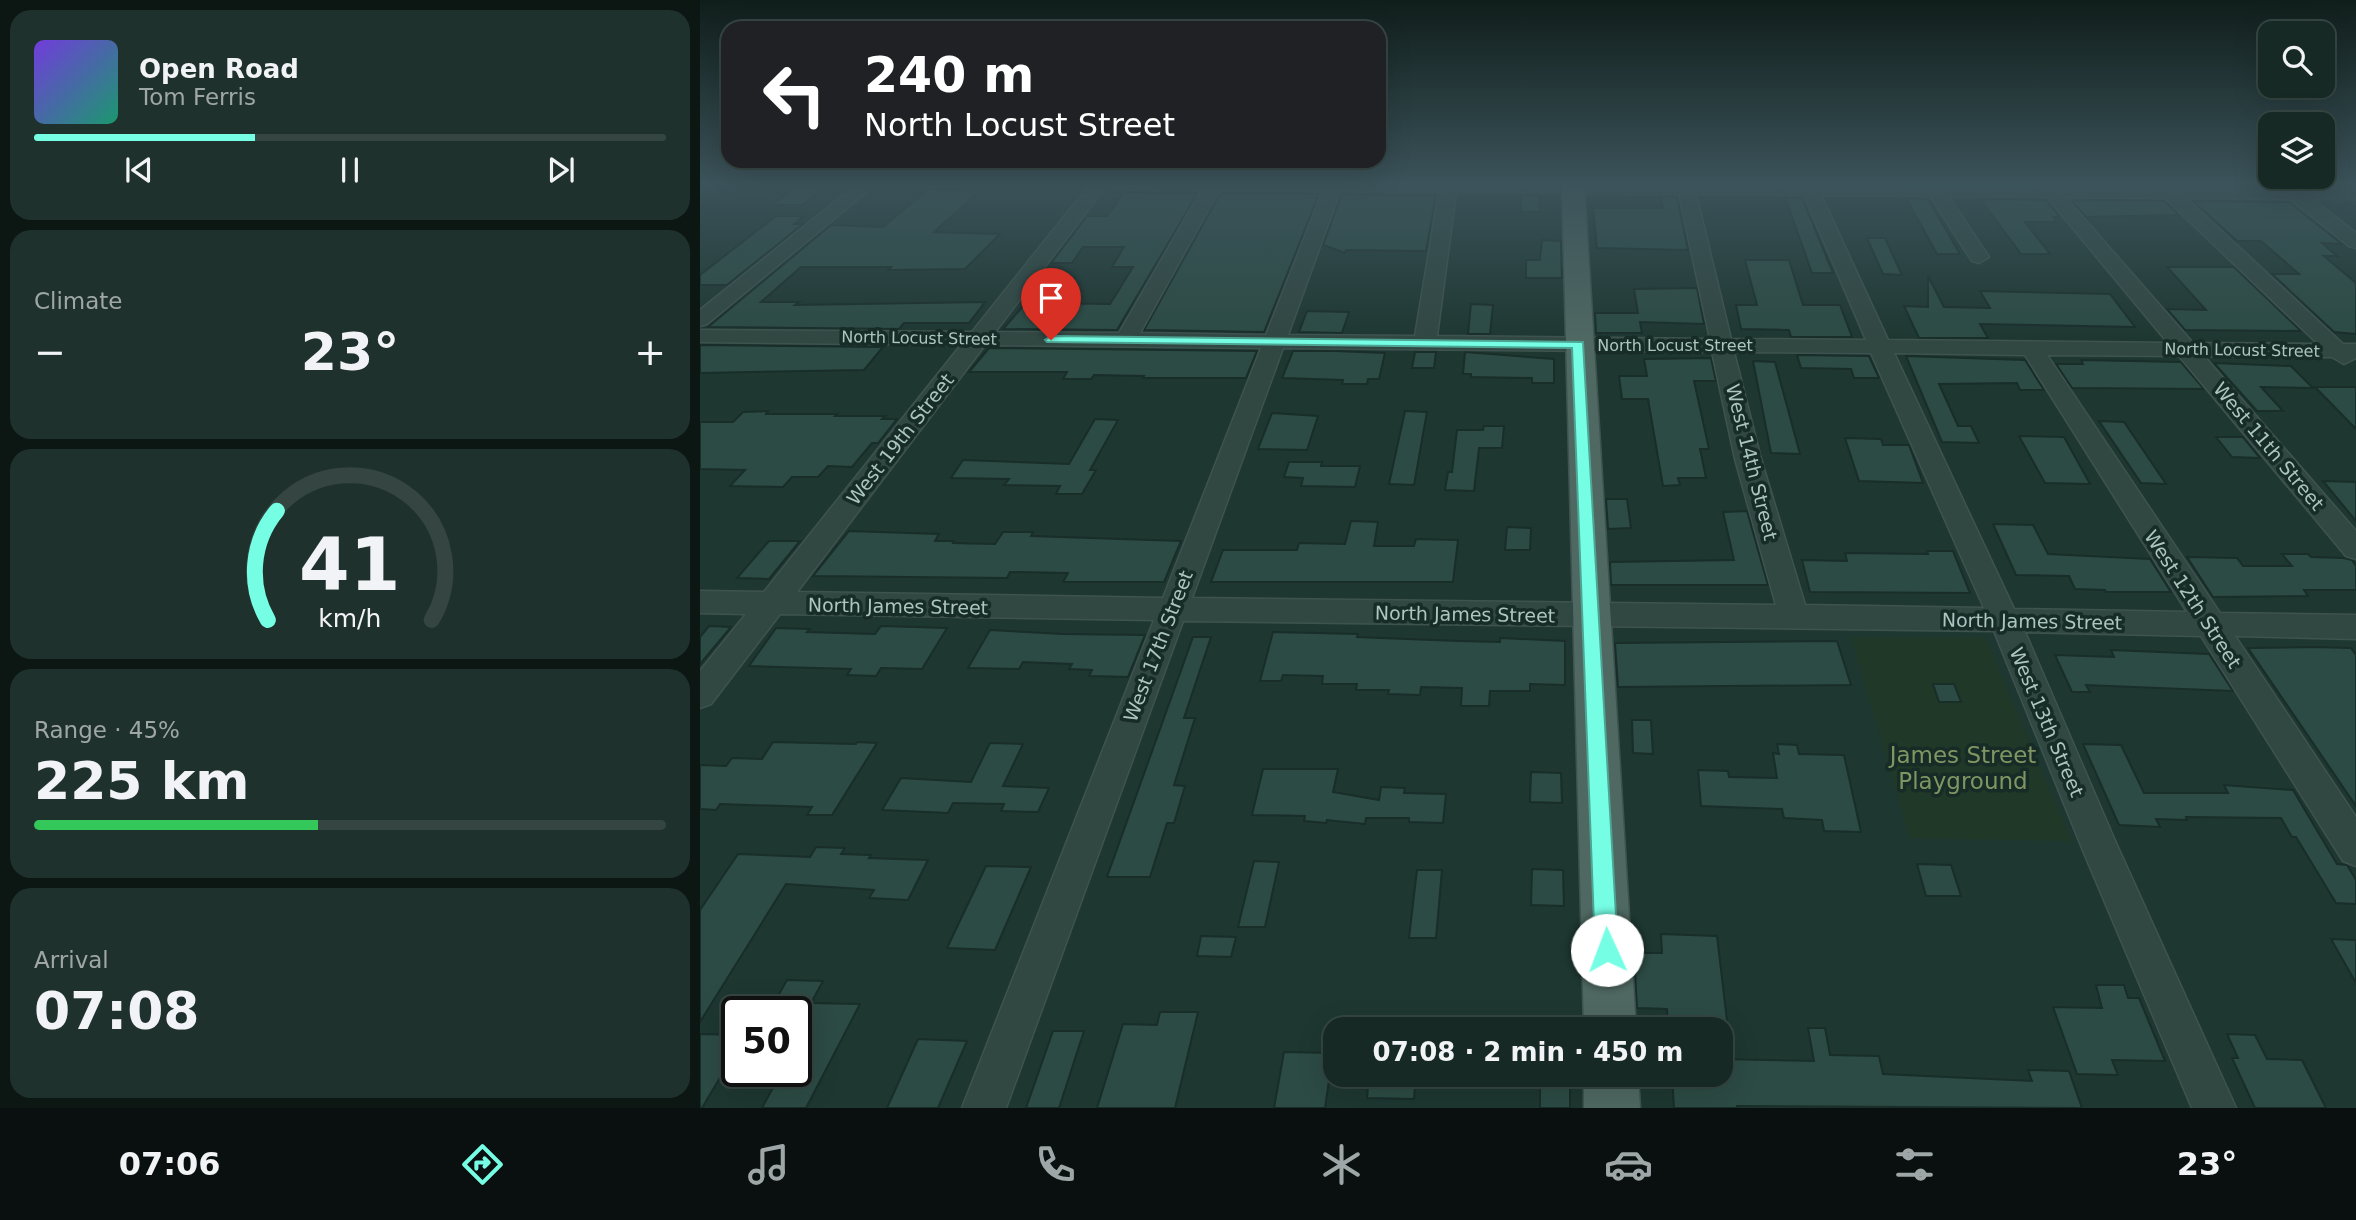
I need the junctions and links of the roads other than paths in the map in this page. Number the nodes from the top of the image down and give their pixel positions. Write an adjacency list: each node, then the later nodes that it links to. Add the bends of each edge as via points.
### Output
1 (804, 236): 13 (street)
2 (1058, 236): 15 (street, West 19th Street)
3 (1185, 236): 16 (street)
4 (1315, 236): 17 (street, West 17th Street)
5 (1441, 236): 18 (street)
6 (1575, 236): 19 (main road)
7 (1698, 236): 20 (street, West 14th Street)
8 (1831, 236): 22 (street, West 13th Street)
9 (1965, 236): 12 (street)
10 (2089, 236): 23 (street, West 11th Street)
11 (2218, 236): 24 (street)
12 (1979, 257)
13 (700, 320)
14 (700, 336): 15 (street, North Locust Street)
15 (977, 338): 16 (street, North Locust Street); 28 (street, West 19th Street)
16 (1125, 341): 17 (street, North Locust Street)
17 (1277, 341): 18 (street, North Locust Street); 29 (street, West 17th Street)
18 (1425, 343): 19 (street, North Locust Street)
19 (1578, 345): 20 (street, North Locust Street); 30 (main road)
20 (1723, 345): 22 (street, North Locust Street); 31 (street, West 14th Street, via 1748,459)
21 (2032, 348): 22 (street, North Locust Street); 23 (street, North Locust Street); 33 (street, West 12th Street)
22 (1881, 349): 32 (street, West 13th Street)
23 (2187, 349): 24 (street, North Locust Street); 26 (street, West 11th Street)
24 (2347, 351): 25 (street)
25 (2356, 369)
26 (2356, 549)
27 (700, 602): 28 (street, North James Street)
28 (773, 604): 29 (street, North James Street); 35 (street, West 19th Street)
29 (1171, 610): 30 (street, North James Street); 39 (street, West 17th Street)
30 (1590, 616): 31 (street, North James Street); 37 (main road)
31 (1794, 616): 32 (street, North James Street)
32 (2005, 621): 33 (street, North James Street); 41 (street, West 13th Street)
33 (2207, 623): 34 (street, North James Street); 36 (street, West 12th Street)
34 (2356, 627)
35 (700, 695)
36 (2356, 849)
37 (1609, 1017)
38 (1611, 1087): 40 (main road)
39 (984, 1108)
40 (1612, 1108)
41 (2214, 1108)

